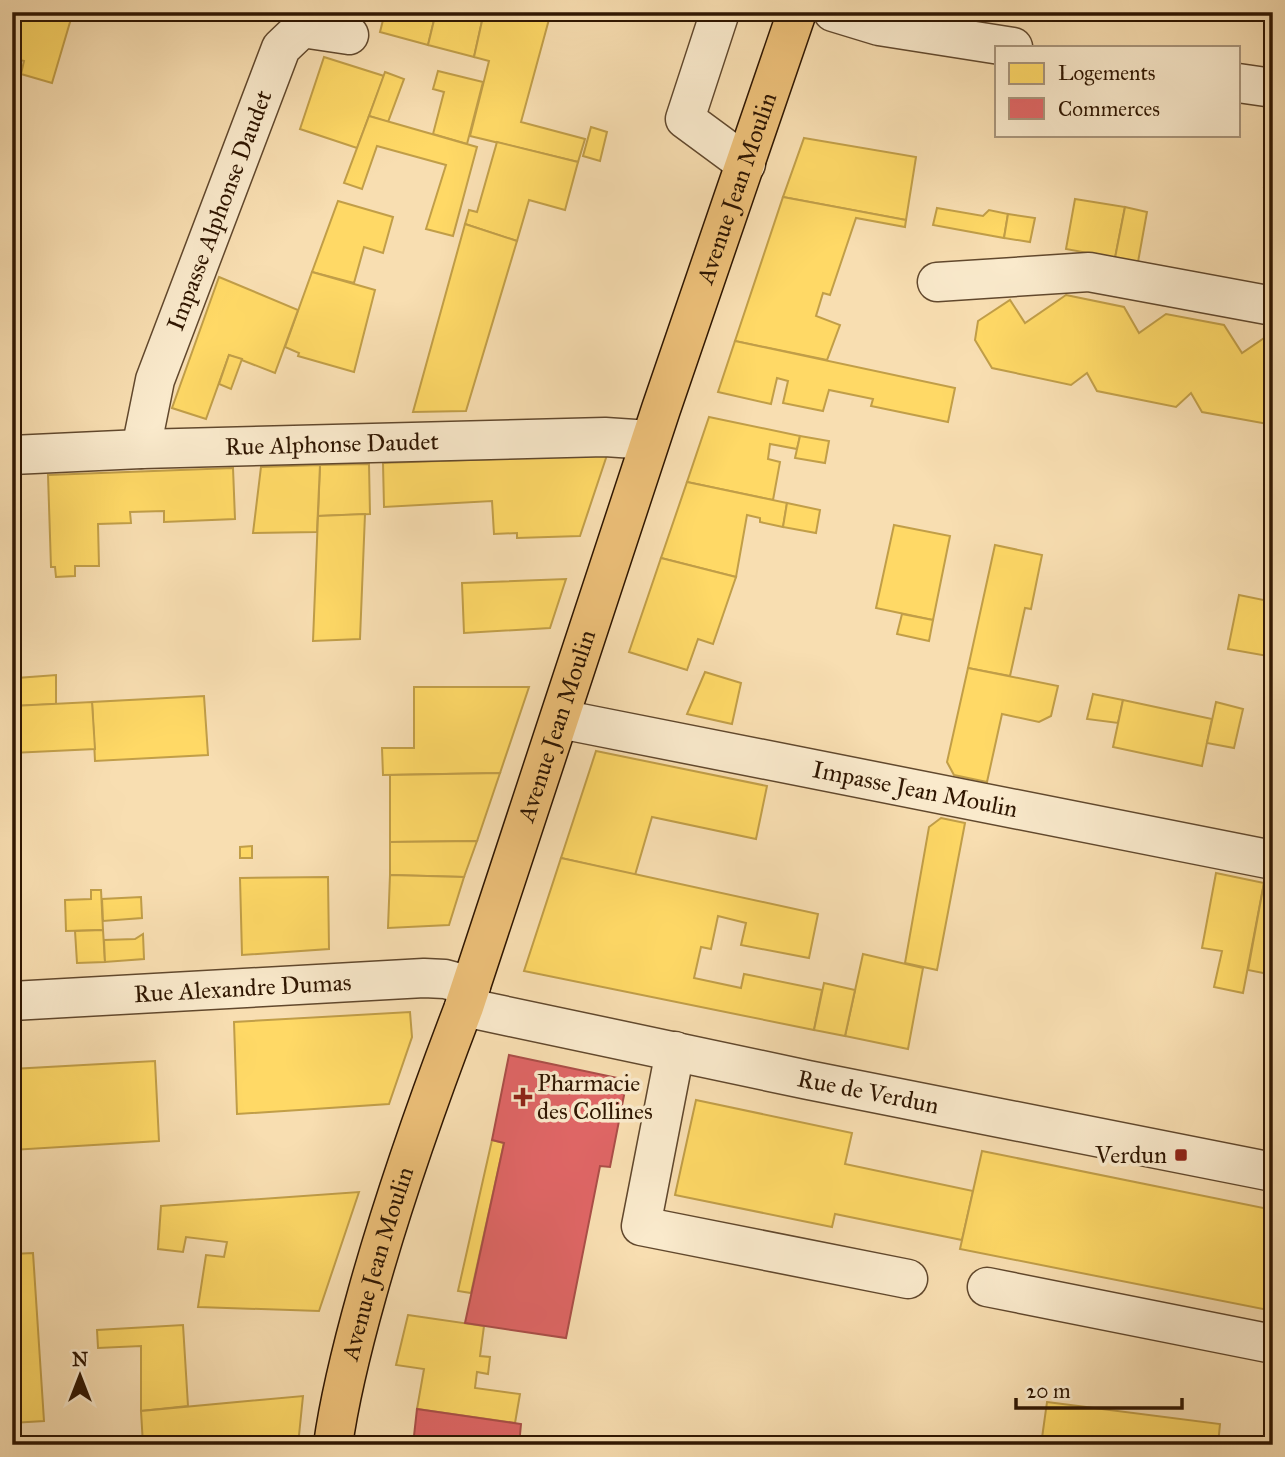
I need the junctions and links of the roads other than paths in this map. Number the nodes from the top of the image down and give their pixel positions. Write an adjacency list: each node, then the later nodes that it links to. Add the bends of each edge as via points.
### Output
1 (720, 12): 8 (street, via 685,119)
2 (797, 12): 8 (main road, Avenue Jean Moulin)
3 (834, 12): 5 (street, via 879,26)
4 (349, 34): 12 (street, Impasse Alphonse Daudet, via 302,28 281,48 155,380)
5 (1007, 46)
6 (1240, 83): 7 (street)
7 (1273, 88)
8 (746, 164): 11 (main road, Avenue Jean Moulin)
9 (937, 282): 10 (street, via 1089,272)
10 (1273, 306)
11 (650, 440): 12 (street, Rue Alphonse Daudet); 14 (main road, Avenue Jean Moulin)
12 (141, 449): 13 (street, Rue Alphonse Daudet)
13 (12, 455)
14 (560, 719): 15 (street, Impasse Jean Moulin); 16 (main road, Avenue Jean Moulin)
15 (1273, 860)
16 (467, 996): 17 (street, Rue Alexandre Dumas, via 445,979 424,978); 18 (street, Rue de Verdun); 23 (main road, Avenue Jean Moulin, via 383,1240 338,1409)
17 (12, 1001)
18 (675, 1051): 19 (street, Rue de Verdun); 20 (street, via 640,1226)
19 (1273, 1172)
20 (908, 1279)
21 (987, 1287): 22 (street)
22 (1273, 1344)
23 (333, 1445)

